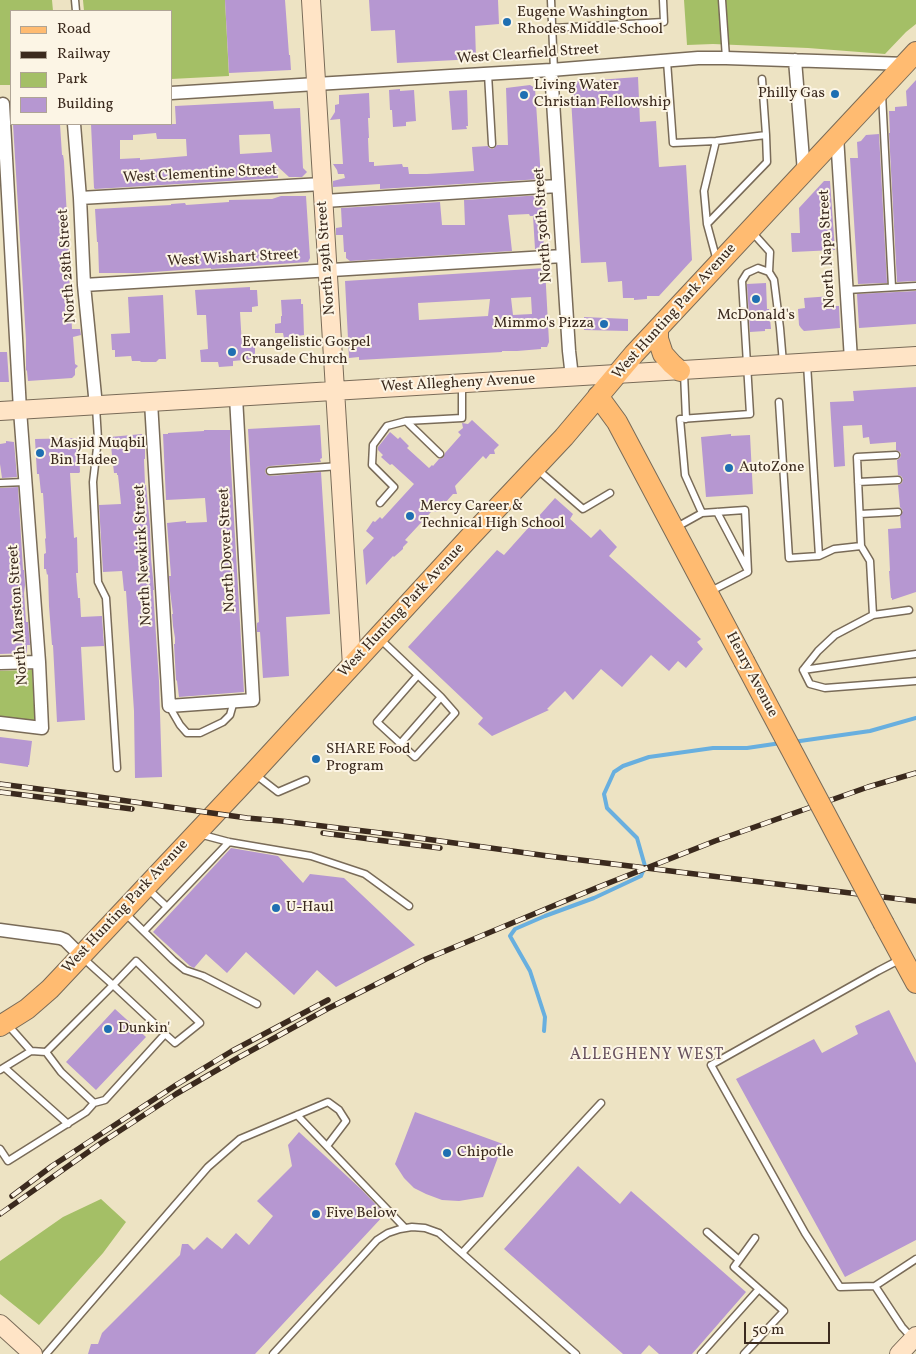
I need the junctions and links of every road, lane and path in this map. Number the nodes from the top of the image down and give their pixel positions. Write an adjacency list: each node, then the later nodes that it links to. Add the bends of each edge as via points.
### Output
1 (311, 0): 13 (main road, North 29th Street)
2 (551, 0): 5 (lane)
3 (663, 0): 5 (lane, via 664,22)
4 (722, 0): 6 (lane)
5 (553, 28): 10 (lane)
6 (726, 58): 7 (street, West Clearfield Street); 9 (street, West Clearfield Street)
7 (795, 60): 8 (street, West Clearfield Street); 22 (street, North Napa Street)
8 (912, 60): 14 (main road, West Hunting Park Avenue)
9 (667, 61): 10 (street, West Clearfield Street); 20 (lane, via 673,143)
10 (552, 70): 11 (street, West Clearfield Street); 23 (street, North 30th Street)
11 (488, 74): 13 (street, West Clearfield Street); 21 (lane)
12 (762, 79): 18 (lane)
13 (316, 84): 15 (street, West Clearfield Street); 24 (main road, North 29th Street)
14 (882, 89): 19 (main road, West Hunting Park Avenue); 34 (lane)
15 (172, 93)
16 (5, 104): 52 (street, North Marston Street)
17 (74, 125): 25 (street, North 28th Street)
18 (766, 135): 20 (lane); 26 (lane, via 767,162)
19 (837, 136): 22 (main road, West Hunting Park Avenue); 35 (street, North Napa Street)
20 (716, 140): 26 (lane, via 704,191)
21 (492, 144)
22 (804, 172): 27 (main road, West Hunting Park Avenue)
23 (558, 186): 24 (street, West Clementine Street); 28 (street, North 30th Street)
24 (323, 192): 25 (street, West Clementine Street); 30 (main road, North 29th Street)
25 (80, 198): 32 (street, North 28th Street)
26 (706, 224): 29 (lane)
27 (750, 230): 29 (main road, West Hunting Park Avenue); 31 (lane, via 770,252)
28 (563, 256): 30 (street, West Wishart Street); 44 (street, North 30th Street)
29 (718, 264): 36 (main road, West Hunting Park Avenue)
30 (328, 270): 32 (street, West Wishart Street); 46 (main road, North 29th Street)
31 (769, 272): 40 (lane, via 774,280); 41 (lane, via 758,268 747,273 742,281)
32 (84, 285): 51 (street, North 28th Street)
33 (916, 286): 34 (lane)
34 (892, 287): 35 (lane)
35 (847, 290): 38 (street, North Napa Street)
36 (658, 329): 42 (main road, via 658,340 664,354); 43 (main road, West Hunting Park Avenue)
37 (916, 356): 38 (main road, West Allegheny Avenue)
38 (851, 360): 39 (main road, West Allegheny Avenue)
39 (807, 363): 40 (main road, West Allegheny Avenue); 73 (lane)
40 (783, 364): 41 (main road, West Allegheny Avenue)
41 (747, 367): 42 (main road, West Allegheny Avenue); 54 (lane, via 750,414)
42 (682, 370): 43 (main road, West Allegheny Avenue); 54 (lane)
43 (616, 375): 44 (main road, West Allegheny Avenue); 47 (main road, West Hunting Park Avenue)
44 (572, 377): 45 (main road, West Allegheny Avenue); 47 (main road, Henry Avenue)
45 (462, 384): 46 (main road, West Allegheny Avenue); 55 (lane, via 462,418)
46 (335, 392): 48 (main road, West Allegheny Avenue); 58 (main road, North 29th Street)
47 (598, 396): 59 (main road, West Hunting Park Avenue); 71 (main road, Henry Avenue, via 616,422)
48 (236, 397): 49 (main road, West Allegheny Avenue); 87 (street, North Dover Street, via 253,700)
49 (151, 402): 51 (main road, West Allegheny Avenue); 88 (street, North Newkirk Street)
50 (779, 402): 73 (lane, via 789,558)
51 (96, 406): 52 (main road, West Allegheny Avenue); 91 (lane, via 98,439 93,482 98,582 106,598)
52 (20, 410): 53 (main road, West Allegheny Avenue); 62 (street, North Marston Street)
53 (0, 411)
54 (686, 419): 69 (lane, via 680,419 685,475)
55 (406, 421): 56 (lane); 66 (lane, via 387,426 373,445 372,465 394,487)
56 (440, 454)
57 (896, 455): 63 (lane, via 857,457)
58 (340, 466): 60 (lane); 82 (main road, North 29th Street)
59 (536, 467): 65 (lane, via 583,509); 78 (main road, West Hunting Park Avenue)
60 (270, 471)
61 (898, 480): 63 (lane)
62 (26, 482): 64 (lane); 80 (street, North Marston Street)
63 (858, 482): 70 (lane)
64 (0, 483)
65 (610, 493)
66 (380, 503)
67 (717, 512): 69 (lane); 74 (lane); 74 (lane, via 745,510)
68 (898, 512): 70 (lane)
69 (702, 513): 71 (lane)
70 (860, 514): 72 (lane)
71 (673, 529): 75 (main road, Henry Avenue)
72 (862, 546): 73 (lane, via 834,549); 77 (lane, via 870,561)
73 (819, 556)
74 (748, 572): 75 (lane)
75 (708, 593): 103 (main road, Henry Avenue, bridge)
76 (909, 610): 77 (lane)
77 (874, 615): 83 (lane, via 835,635)
78 (378, 638): 82 (main road, West Hunting Park Avenue); 84 (lane)
79 (916, 654): 83 (lane)
80 (39, 662): 81 (street); 89 (street, North Marston Street, via 42,728)
81 (0, 663)
82 (352, 666): 92 (main road, West Hunting Park Avenue)
83 (803, 670): 85 (lane, via 810,684 825,688)
84 (418, 676): 86 (lane); 90 (lane, via 377,722)
85 (916, 681)
86 (441, 697): 90 (lane); 90 (lane, via 456,713 415,757)
87 (234, 701): 88 (street); 88 (lane, via 230,715 223,722 200,733 187,733)
88 (169, 706)
89 (0, 723)
90 (400, 744)
91 (117, 768)
92 (253, 773): 93 (lane, via 278,792); 94 (main road, West Hunting Park Avenue)
93 (306, 780)
94 (196, 833): 95 (lane); 96 (main road, West Hunting Park Avenue)
95 (229, 842): 97 (lane, via 311,856 364,874); 98 (lane)
96 (145, 887): 98 (lane); 99 (main road, West Hunting Park Avenue)
97 (409, 906)
98 (167, 907): 101 (lane)
99 (123, 911): 101 (lane); 102 (main road, West Hunting Park Avenue)
100 (0, 930): 102 (street, via 60,938)
101 (144, 932): 106 (lane, via 185,970)
102 (82, 956): 105 (lane); 107 (main road, West Hunting Park Avenue, via 43,996)
103 (902, 958): 104 (main road, Henry Avenue); 126 (lane, via 711,1066 805,1233 840,1287)
104 (916, 983)
105 (113, 985): 108 (lane); 108 (lane, via 136,960 200,1023 175,1043); 110 (lane)
106 (257, 1004)
107 (3, 1025): 109 (lane)
108 (166, 1034): 112 (lane, via 105,1100)
109 (31, 1051): 110 (lane); 111 (lane)
110 (46, 1052): 112 (lane, via 61,1072)
111 (2, 1069): 115 (lane)
112 (94, 1103): 115 (lane)
113 (601, 1103): 123 (lane)
114 (297, 1115): 116 (lane); 116 (lane, via 328,1102 339,1110 346,1121); 131 (lane, via 240,1139 208,1167)
115 (68, 1124): 118 (lane)
116 (327, 1146): 120 (lane)
117 (0, 1149): 118 (lane)
118 (8, 1161): 119 (lane)
119 (0, 1166)
120 (405, 1228): 123 (lane, via 425,1228 439,1233); 132 (lane, via 388,1233 372,1244)
121 (707, 1232): 125 (lane)
122 (755, 1238): 125 (lane)
123 (462, 1253): 133 (lane)
124 (916, 1259): 126 (lane)
125 (739, 1260): 127 (lane, via 734,1267)
126 (875, 1286): 129 (lane, via 902,1327)
127 (759, 1289): 134 (lane); 135 (lane, via 784,1311)
128 (0, 1324): 130 (main road)
129 (915, 1338): 136 (main road)
130 (33, 1354)
131 (46, 1354)
132 (273, 1354)
133 (576, 1354)
134 (701, 1354)
135 (744, 1354)
136 (899, 1354)

